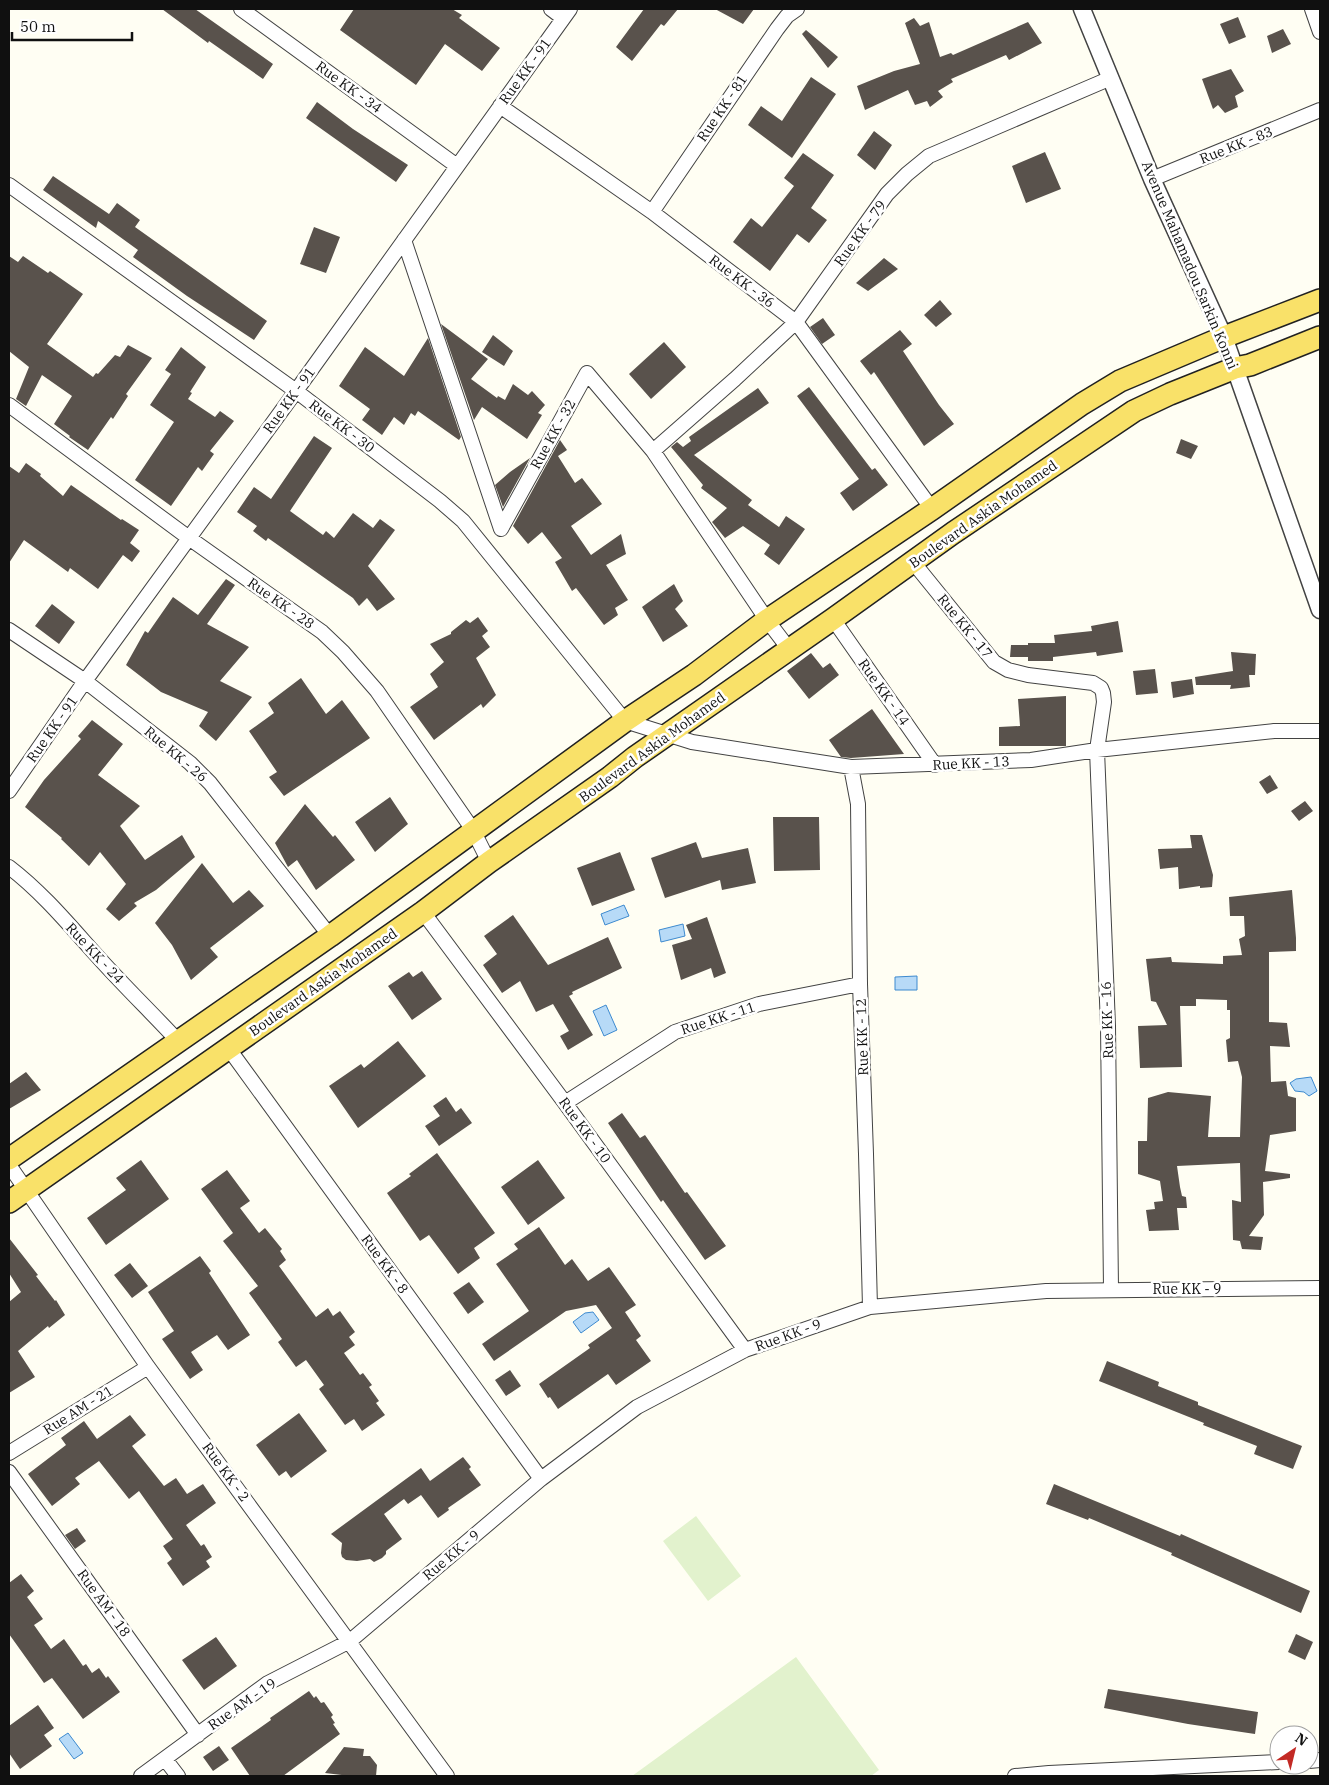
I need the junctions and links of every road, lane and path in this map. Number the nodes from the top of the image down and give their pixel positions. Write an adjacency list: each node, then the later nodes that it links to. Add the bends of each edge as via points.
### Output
1 (242, 9): 11 (street, Rue KK - 34)
2 (550, 9): 6 (street)
3 (798, 9): 14 (street, Rue KK - 81, via 787,16 777,29)
4 (1082, 9): 8 (street, Avenue Mahamadou Sarkin Konni)
5 (1312, 9): 7 (street)
6 (566, 14): 9 (street, Rue KK - 91)
7 (1320, 32)
8 (1111, 78): 12 (street, Avenue Mahamadou Sarkin Konni); 17 (street, Rue KK - 79, via 929,156 888,194)
9 (500, 106): 11 (street, Rue KK - 91); 14 (street, Rue KK - 36)
10 (1320, 110): 12 (street, Rue KK - 83)
11 (457, 166): 15 (street, Rue KK - 91)
12 (1152, 179): 19 (street, Avenue Mahamadou Sarkin Konni)
13 (9, 185): 21 (street, Rue KK - 30)
14 (652, 212): 17 (street, Rue KK - 36)
15 (404, 240): 21 (street, Rue KK - 91); 23 (street, Rue KK - 32, via 501,528 586,373)
16 (1320, 300): 19 (main road)
17 (796, 322): 23 (street, Rue KK - 79); 24 (street, Rue KK - 36)
18 (1320, 337): 20 (main road, Boulevard Askia Mohamed)
19 (1224, 338): 20 (street, Avenue Mahamadou Sarkin Konni); 24 (main road, via 1120,381)
20 (1235, 368): 26 (main road, Boulevard Askia Mohamed, via 1134,411); 27 (street, Avenue Mahamadou Sarkin Konni)
21 (296, 391): 25 (street, Rue KK - 91); 34 (street, Rue KK - 30, via 463,521)
22 (9, 405): 25 (street, Rue KK - 28)
23 (653, 451): 29 (street, Rue KK - 32)
24 (932, 509): 29 (main road)
25 (190, 538): 32 (street, Rue KK - 91); 41 (street, Rue KK - 28, via 322,632 343,652 377,691)
26 (914, 562): 28 (main road, Boulevard Askia Mohamed); 33 (street, Rue KK - 17, via 994,662 1028,675 1093,683 1101,688)
27 (1320, 610)
28 (833, 619): 31 (main road, Boulevard Askia Mohamed); 38 (street, Rue KK - 14)
29 (767, 620): 31 (street, Rue KK - 32); 34 (main road, via 694,675)
30 (9, 630): 32 (street, Rue KK - 26)
31 (789, 649): 36 (main road, Boulevard Askia Mohamed)
32 (85, 681): 40 (street, Rue KK - 91); 45 (street, Rue KK - 26, via 190,763 210,783)
33 (1104, 702): 37 (street, Rue KK - 16)
34 (625, 721): 36 (street, Rue KK - 13); 41 (main road)
35 (1320, 731): 37 (street, Rue KK - 13, via 1274,731)
36 (666, 736): 39 (street, Rue KK - 13); 42 (main road, Boulevard Askia Mohamed)
37 (1097, 750): 38 (street, Rue KK - 13, via 1031,760); 55 (street, Rue KK - 16, via 1108,1026)
38 (935, 765): 39 (street, Rue KK - 13)
39 (851, 767): 46 (street, Rue KK - 12, via 858,804)
40 (9, 792)
41 (473, 830): 42 (street, Rue KK - 28); 45 (main road)
42 (489, 862): 44 (main road, Boulevard Askia Mohamed)
43 (9, 867): 47 (street, Rue KK - 24, via 29,882)
44 (423, 912): 48 (main road, Boulevard Askia Mohamed); 49 (street, Rue KK - 10)
45 (330, 936): 47 (main road)
46 (860, 984): 49 (street, Rue KK - 11, via 759,1004 675,1032); 56 (street, Rue KK - 12)
47 (178, 1041): 50 (main road)
48 (229, 1049): 52 (main road, Boulevard Askia Mohamed); 61 (street, Rue KK - 8)
49 (565, 1102): 57 (street, Rue KK - 10)
50 (9, 1159)
51 (9, 1165): 52 (street, Rue KK - 2)
52 (26, 1190): 53 (main road, Boulevard Askia Mohamed); 58 (street, Rue KK - 2)
53 (9, 1202)
54 (1320, 1288): 55 (street, Rue KK - 9)
55 (1110, 1290): 56 (street, Rue KK - 9, via 1046,1291)
56 (870, 1307): 57 (street, Rue KK - 9)
57 (745, 1350): 61 (street, Rue KK - 9, via 637,1407)
58 (148, 1367): 59 (street, Rue AM - 21); 62 (street, Rue KK - 2)
59 (9, 1453)
60 (9, 1472): 63 (street, Rue AM - 18)
61 (541, 1479): 62 (street, Rue KK - 9)
62 (350, 1641): 63 (street, Rue AM - 19, via 268,1683); 68 (street, Rue KK - 2)
63 (198, 1734): 64 (street, Rue AM - 19)
64 (165, 1759): 66 (street, Rue AM - 19); 67 (street)
65 (1269, 1762): 69 (street)
66 (141, 1776)
67 (178, 1776)
68 (447, 1776)
69 (1015, 1776)

